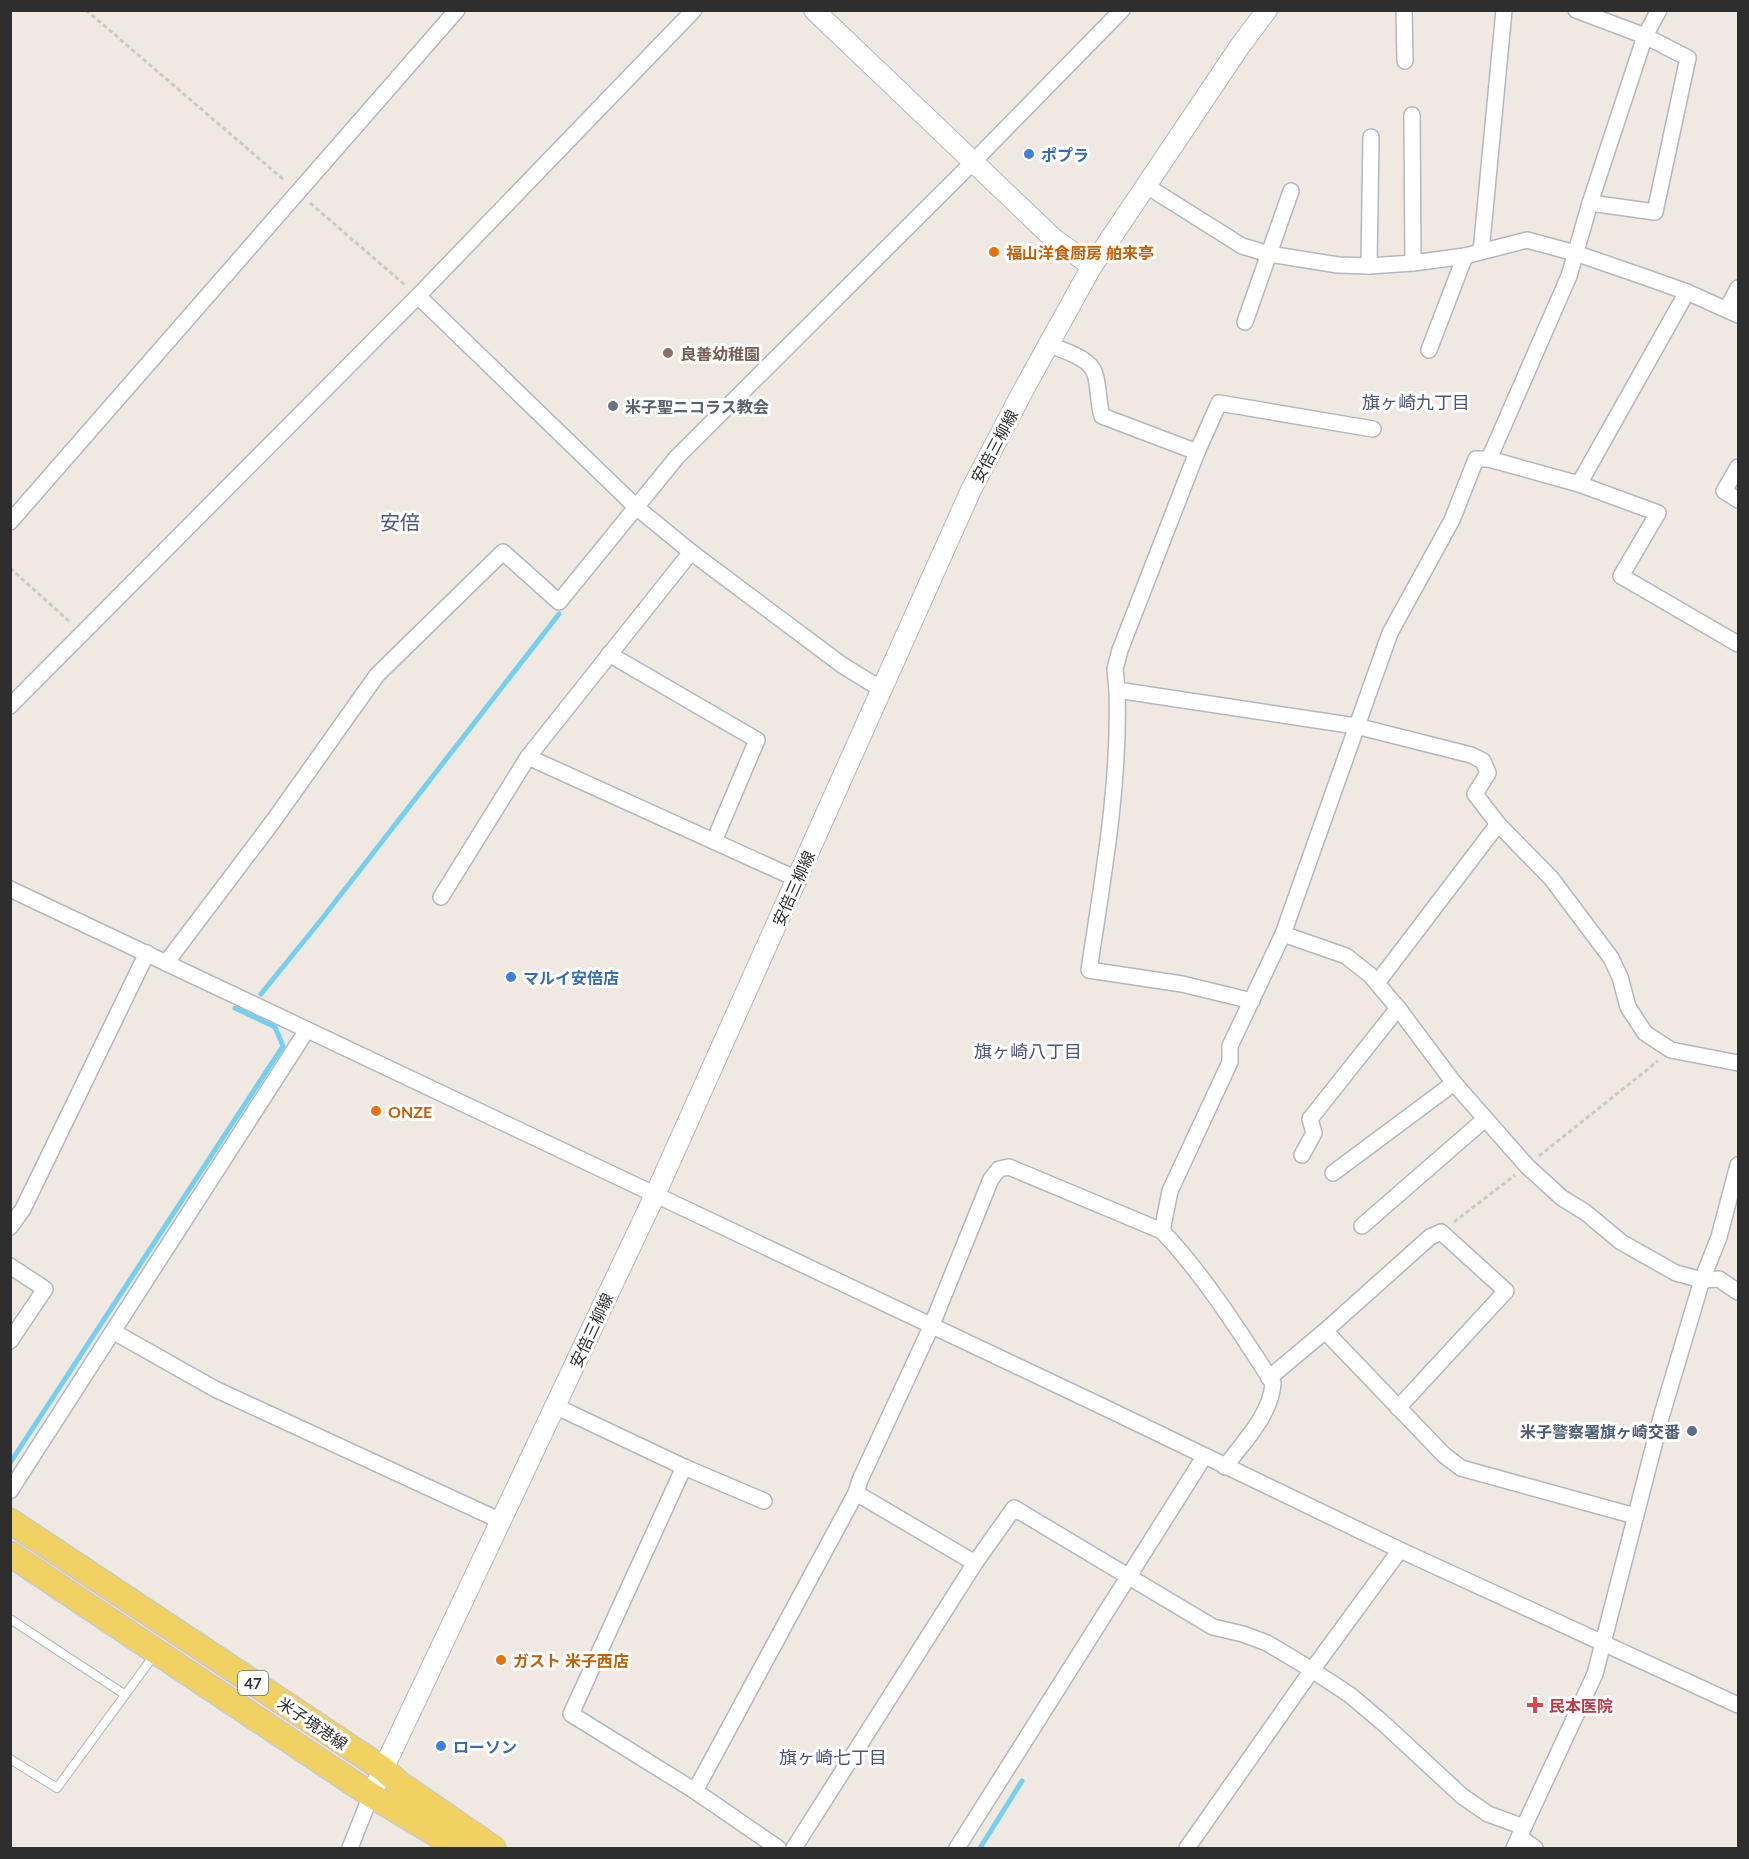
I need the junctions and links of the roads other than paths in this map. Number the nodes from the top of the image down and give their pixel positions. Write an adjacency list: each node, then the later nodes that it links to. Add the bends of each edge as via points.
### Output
1 (457, 10): 39 (street)
2 (694, 10): 27 (street)
3 (814, 10): 15 (street)
4 (1122, 10): 15 (street)
5 (1267, 10): 16 (street, 安倍三柳線)
6 (1404, 10): 12 (street)
7 (1504, 10): 21 (street)
8 (1576, 10): 10 (street)
9 (1659, 10): 11 (street)
10 (1609, 15): 11 (street)
11 (1645, 36): 18 (street); 18 (street, via 1688,58 1655,212)
12 (1405, 61)
13 (1412, 115): 22 (street)
14 (1371, 137): 24 (street)
15 (972, 163): 23 (street, via 1054,239); 38 (street, via 677,457)
16 (1145, 185): 20 (street, via 1242,246); 23 (street, 安倍三柳線)
17 (1291, 191): 20 (street)
18 (1590, 203): 19 (street)
19 (1575, 253): 21 (street, via 1527,240); 26 (street); 34 (street, via 1569,276)
20 (1269, 254): 24 (street); 29 (street)
21 (1473, 254): 22 (street); 31 (street)
22 (1413, 263): 24 (street)
23 (1092, 266): 30 (street, 安倍三柳線)
24 (1370, 266)
25 (1738, 288): 28 (street)
26 (1687, 292): 28 (street); 36 (street)
27 (418, 296): 38 (street); 45 (street)
28 (1733, 312)
29 (1245, 322)
30 (1048, 344): 33 (street, via 1084,360 1095,373 1102,416); 43 (street, 安倍三柳線, via 970,490)
31 (1429, 350)
32 (1373, 429): 33 (street, via 1219,403)
33 (1197, 452): 44 (street, via 1120,650 1115,669)
34 (1489, 459): 36 (street); 46 (street, via 1476,459 1452,520 1390,633)
35 (1738, 467): 37 (street, via 1724,491)
36 (1579, 484): 41 (street, via 1658,513 1621,576)
37 (1738, 500)
38 (636, 507): 40 (street); 55 (street, via 559,602 503,552 378,675)
39 (10, 522)
40 (691, 552): 42 (street); 43 (street, via 842,665)
41 (1738, 644)
42 (609, 654): 47 (street); 49 (street, via 756,740)
43 (881, 689): 50 (street, 安倍三柳線)
44 (1117, 690): 46 (street); 57 (street, via 1118,732 1110,826 1089,970 1182,984)
45 (10, 706)
46 (1356, 726): 48 (street, via 1483,761 1488,773 1475,794); 53 (street)
47 (528, 757): 49 (street); 52 (street)
48 (1498, 825): 56 (street); 60 (street, via 1551,878 1611,958 1628,1007 1645,1034 1671,1050)
49 (714, 841): 50 (street)
50 (797, 879): 66 (street, 安倍三柳線)
51 (10, 889): 54 (street)
52 (441, 897)
53 (1284, 934): 56 (street, via 1346,956); 57 (street)
54 (147, 953): 55 (street); 68 (street, via 23,1209)
55 (166, 963): 59 (street)
56 (1377, 983): 58 (street)
57 (1251, 1001): 69 (street, via 1230,1046 1230,1062 1170,1191)
58 (1398, 1008): 61 (street); 63 (street, via 1310,1119 1314,1133)
59 (307, 1030): 66 (street); 75 (street)
60 (1738, 1063)
61 (1454, 1083): 62 (street); 65 (street)
62 (1485, 1119): 67 (street); 71 (street, via 1527,1166 1622,1242 1676,1273)
63 (1302, 1155)
64 (1738, 1165): 71 (street, via 1719,1237)
65 (1333, 1173)
66 (655, 1195): 73 (street); 78 (street, 安倍三柳線)
67 (1362, 1226)
68 (10, 1227)
69 (1162, 1231): 73 (street, via 1009,1167 999,1169 991,1179); 77 (street, via 1186,1258)
70 (10, 1266): 76 (street, via 45,1289)
71 (1702, 1280): 72 (street, via 1719,1279); 86 (street)
72 (1738, 1292)
73 (931, 1327): 80 (street); 84 (street)
74 (1325, 1331): 77 (street); 79 (street); 79 (street, via 1430,1237 1441,1232 1506,1291)
75 (114, 1332): 83 (street); 88 (street, via 215,1389)
76 (10, 1341)
77 (1269, 1378): 82 (street, via 1273,1383 1272,1396 1264,1413)
78 (555, 1406): 81 (street); 88 (street, 安倍三柳線)
79 (1398, 1408): 86 (street, via 1461,1467)
80 (1204, 1457): 82 (street); 92 (street)
81 (684, 1467): 85 (street); 101 (street, via 571,1714)
82 (1225, 1467): 89 (street)
83 (10, 1491)
84 (856, 1493): 91 (street); 101 (street)
85 (764, 1501)
86 (1635, 1516): 94 (street)
87 (10, 1521): 100 (main road, 米子境港線 / 47)
88 (501, 1521): 100 (street, 安倍三柳線)
89 (1400, 1550): 94 (street); 96 (street)
90 (10, 1554): 95 (main road, 米子境港線 / 47)
91 (975, 1563): 92 (street, via 1014,1508); 109 (street)
92 (1129, 1578): 96 (street, via 1212,1627 1267,1642); 104 (street)
93 (10, 1619): 97 (lane)
94 (1603, 1643): 98 (street); 103 (street, via 1595,1674)
95 (156, 1653): 97 (lane); 102 (main road, 米子境港線 / 47)
96 (1312, 1670): 103 (street, via 1350,1695 1462,1796); 110 (street)
97 (124, 1694): 99 (lane, via 57,1788)
98 (1738, 1706)
99 (10, 1759)
100 (383, 1769): 102 (street, 安倍三柳線); 107 (main road, 米子境港線 / 47)
101 (696, 1791): 108 (street)
102 (371, 1796): 105 (street); 106 (main road, 米子境港線 / 47)
103 (1519, 1838): 111 (street)
104 (961, 1847)
105 (350, 1848)
106 (459, 1848)
107 (493, 1848)
108 (778, 1848)
109 (794, 1848)
110 (1187, 1848)
111 (1535, 1848)

